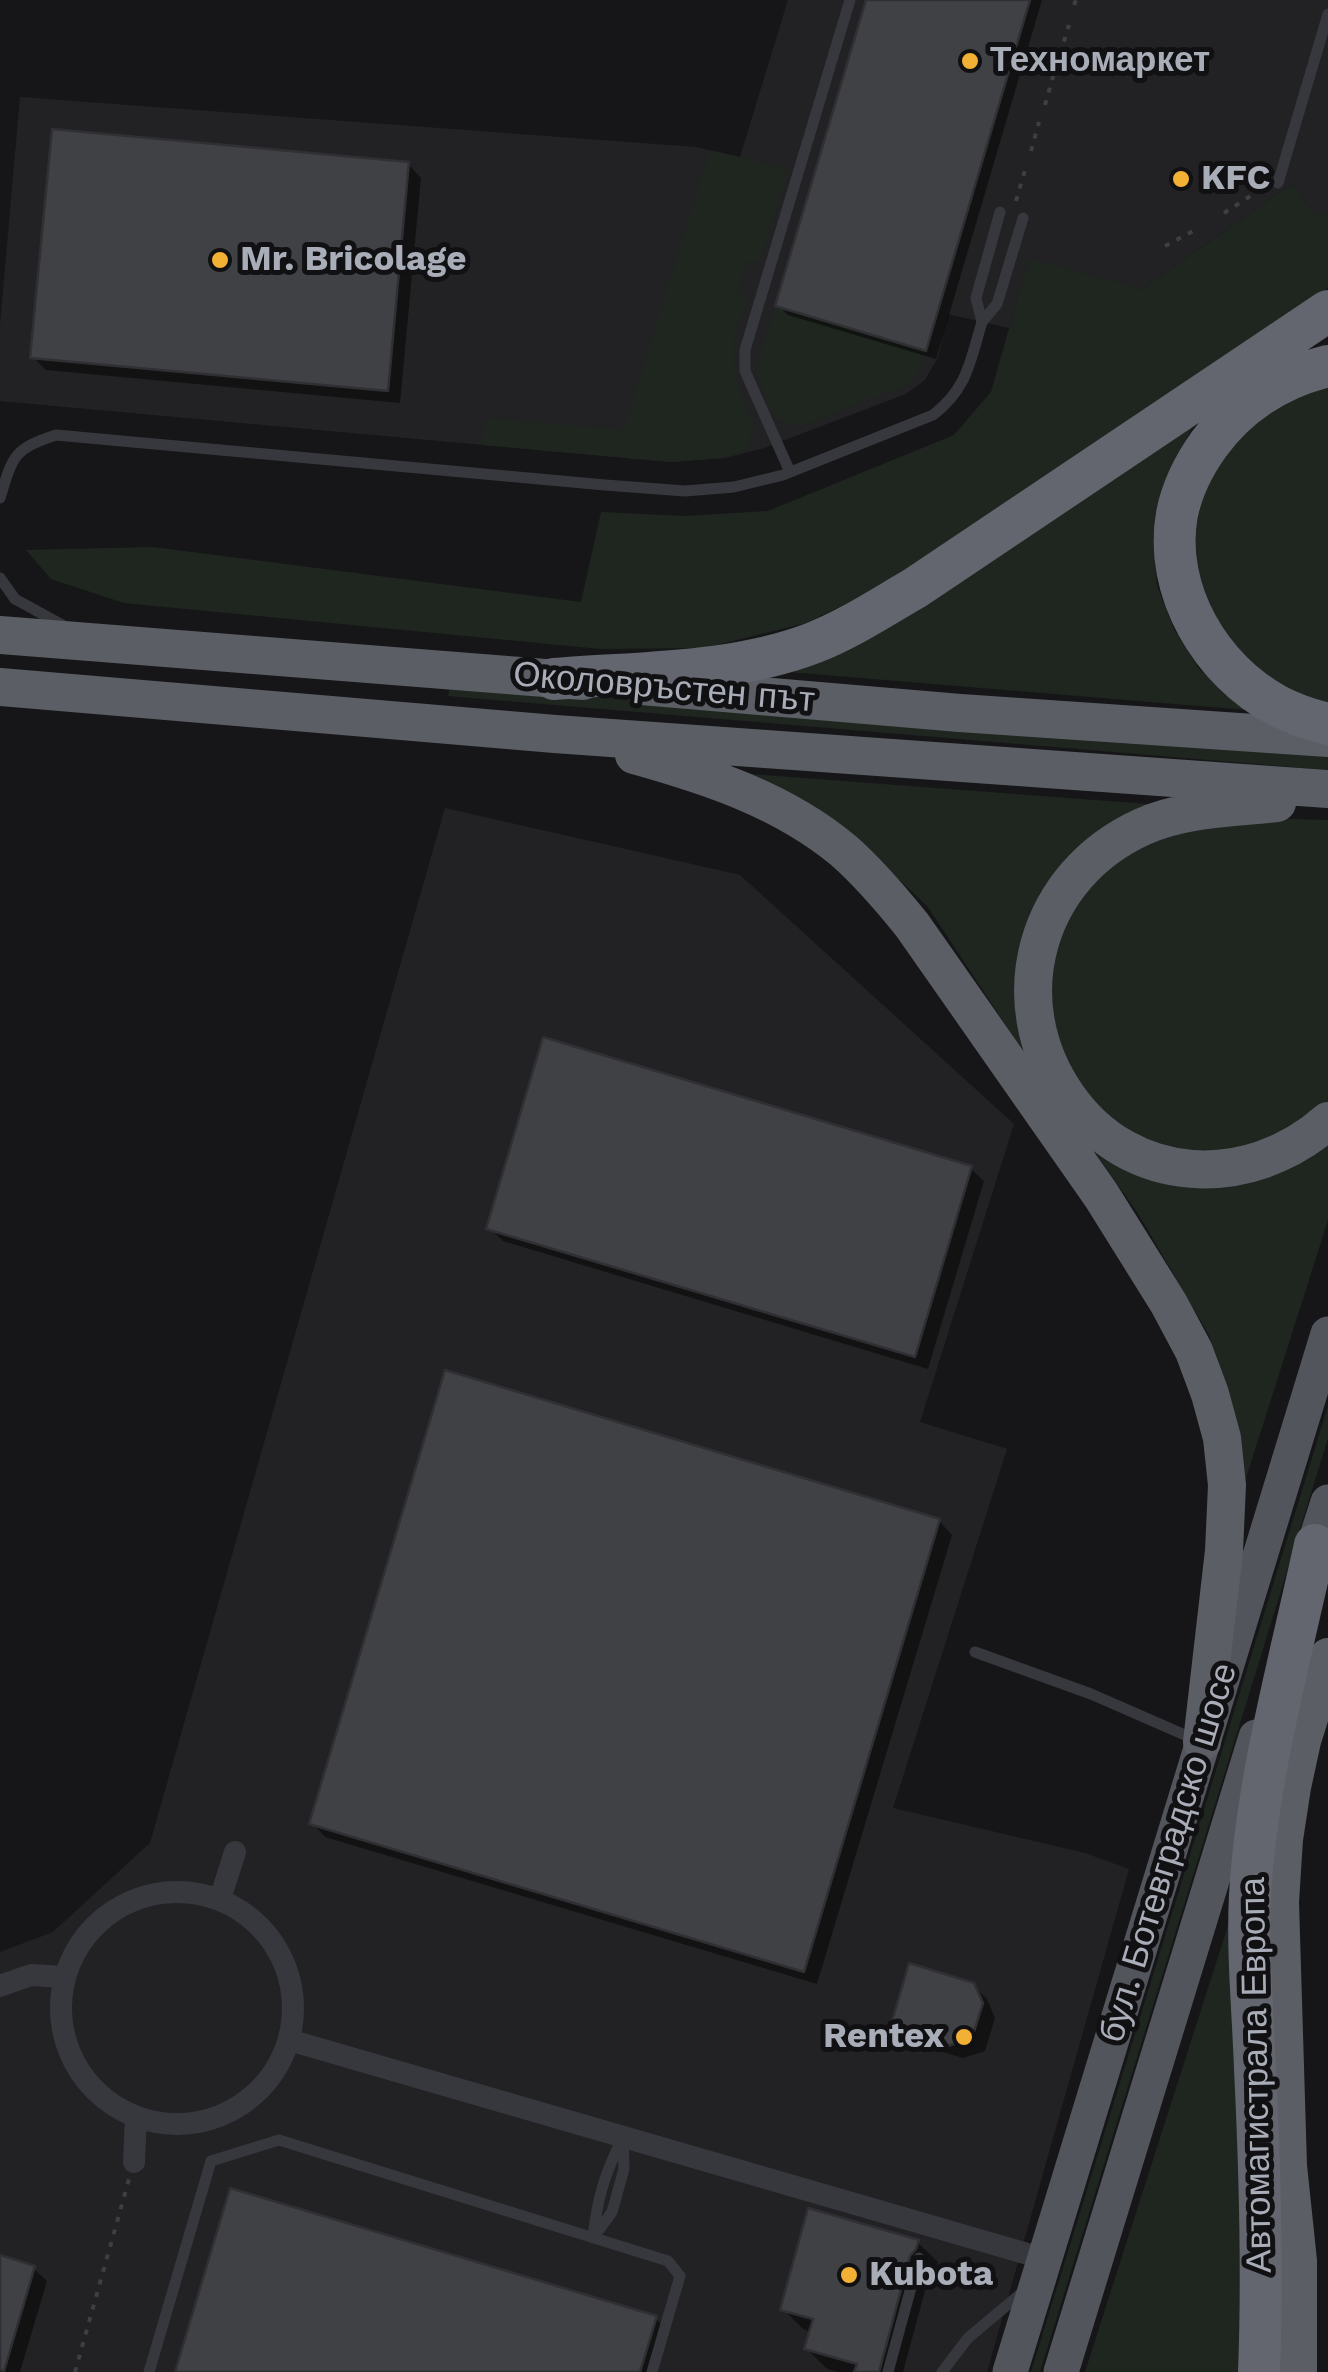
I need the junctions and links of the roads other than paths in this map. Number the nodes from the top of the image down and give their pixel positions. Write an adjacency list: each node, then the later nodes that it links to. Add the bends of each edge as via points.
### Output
1 (850, 0): 9 (lane, via 745,350 745,371)
2 (1328, 14): 3 (lane)
3 (1278, 183)
4 (1000, 212): 7 (lane, via 976,298)
5 (1023, 218): 7 (lane, via 998,304)
6 (1328, 311): 14 (highway, via 916,588 813,642 724,666)
7 (982, 322): 9 (lane, via 962,386 948,403 916,424)
8 (1328, 366): 16 (highway, via 1264,391 1219,431 1186,486 1176,545 1190,613 1224,664 1275,705)
9 (790, 472): 10 (lane, via 686,491 56,435 26,445 10,465)
10 (0, 498)
11 (0, 578): 13 (lane, via 15,599)
12 (0, 635): 13 (highway, Околовръстен път)
13 (96, 642): 14 (highway, Околовръстен път)
14 (554, 679): 18 (highway, Околовръстен път)
15 (0, 687): 17 (highway, Околовръстен път)
16 (1328, 724)
17 (555, 734): 19 (highway, Околовръстен път); 26 (highway, via 725,783 804,822 843,851 912,925 1100,1195 1194,1351 1222,1438 1224,1551)
18 (1328, 738)
19 (1328, 793): 20 (highway, via 1169,817 1112,844 1089,860 1053,905 1040,936 1034,986 1040,1036 1067,1096 1137,1156 1225,1170 1280,1154)
20 (1328, 1121)
21 (1328, 1334): 26 (main road, бул. Ботевградско шосе)
22 (1328, 1502): 23 (main road, бул. Ботевградско шосе)
23 (1314, 1545): 44 (main road, бул. Ботевградско шосе); 45 (highway, Автомагистрала Европа, via 1271,1744 1250,1897)
24 (975, 1652): 26 (lane)
25 (1328, 1657): 35 (highway, via 1302,1741 1284,1840)
26 (1202, 1742): 38 (main road, бул. Ботевградско шосе)
27 (235, 1852): 28 (street)
28 (220, 1899): 29 (street, via 182,1891 143,1896 94,1928); 31 (street, via 250,1916 288,1972 294,2006)
29 (64, 1978): 30 (street, via 31,1974); 32 (street, via 66,2046 106,2101)
30 (0, 1986)
31 (289, 2040): 32 (street, via 276,2070 229,2112 199,2123); 33 (street)
32 (136, 2118): 34 (street)
33 (623, 2137): 36 (lane, via 624,2169 612,2212); 38 (street)
34 (134, 2162)
35 (1288, 2166): 46 (highway); 47 (highway, via 1298,2261)
36 (593, 2238): 39 (lane, via 279,2140 211,2161); 40 (lane, via 668,2261 680,2276)
37 (919, 2258): 41 (lane)
38 (1042, 2269): 42 (lane, via 968,2338); 43 (main road, бул. Ботевградско шосе)
39 (149, 2372)
40 (652, 2372)
41 (888, 2372)
42 (942, 2372)
43 (1010, 2372)
44 (1061, 2372)
45 (1259, 2372)
46 (1281, 2372)
47 (1298, 2372)

